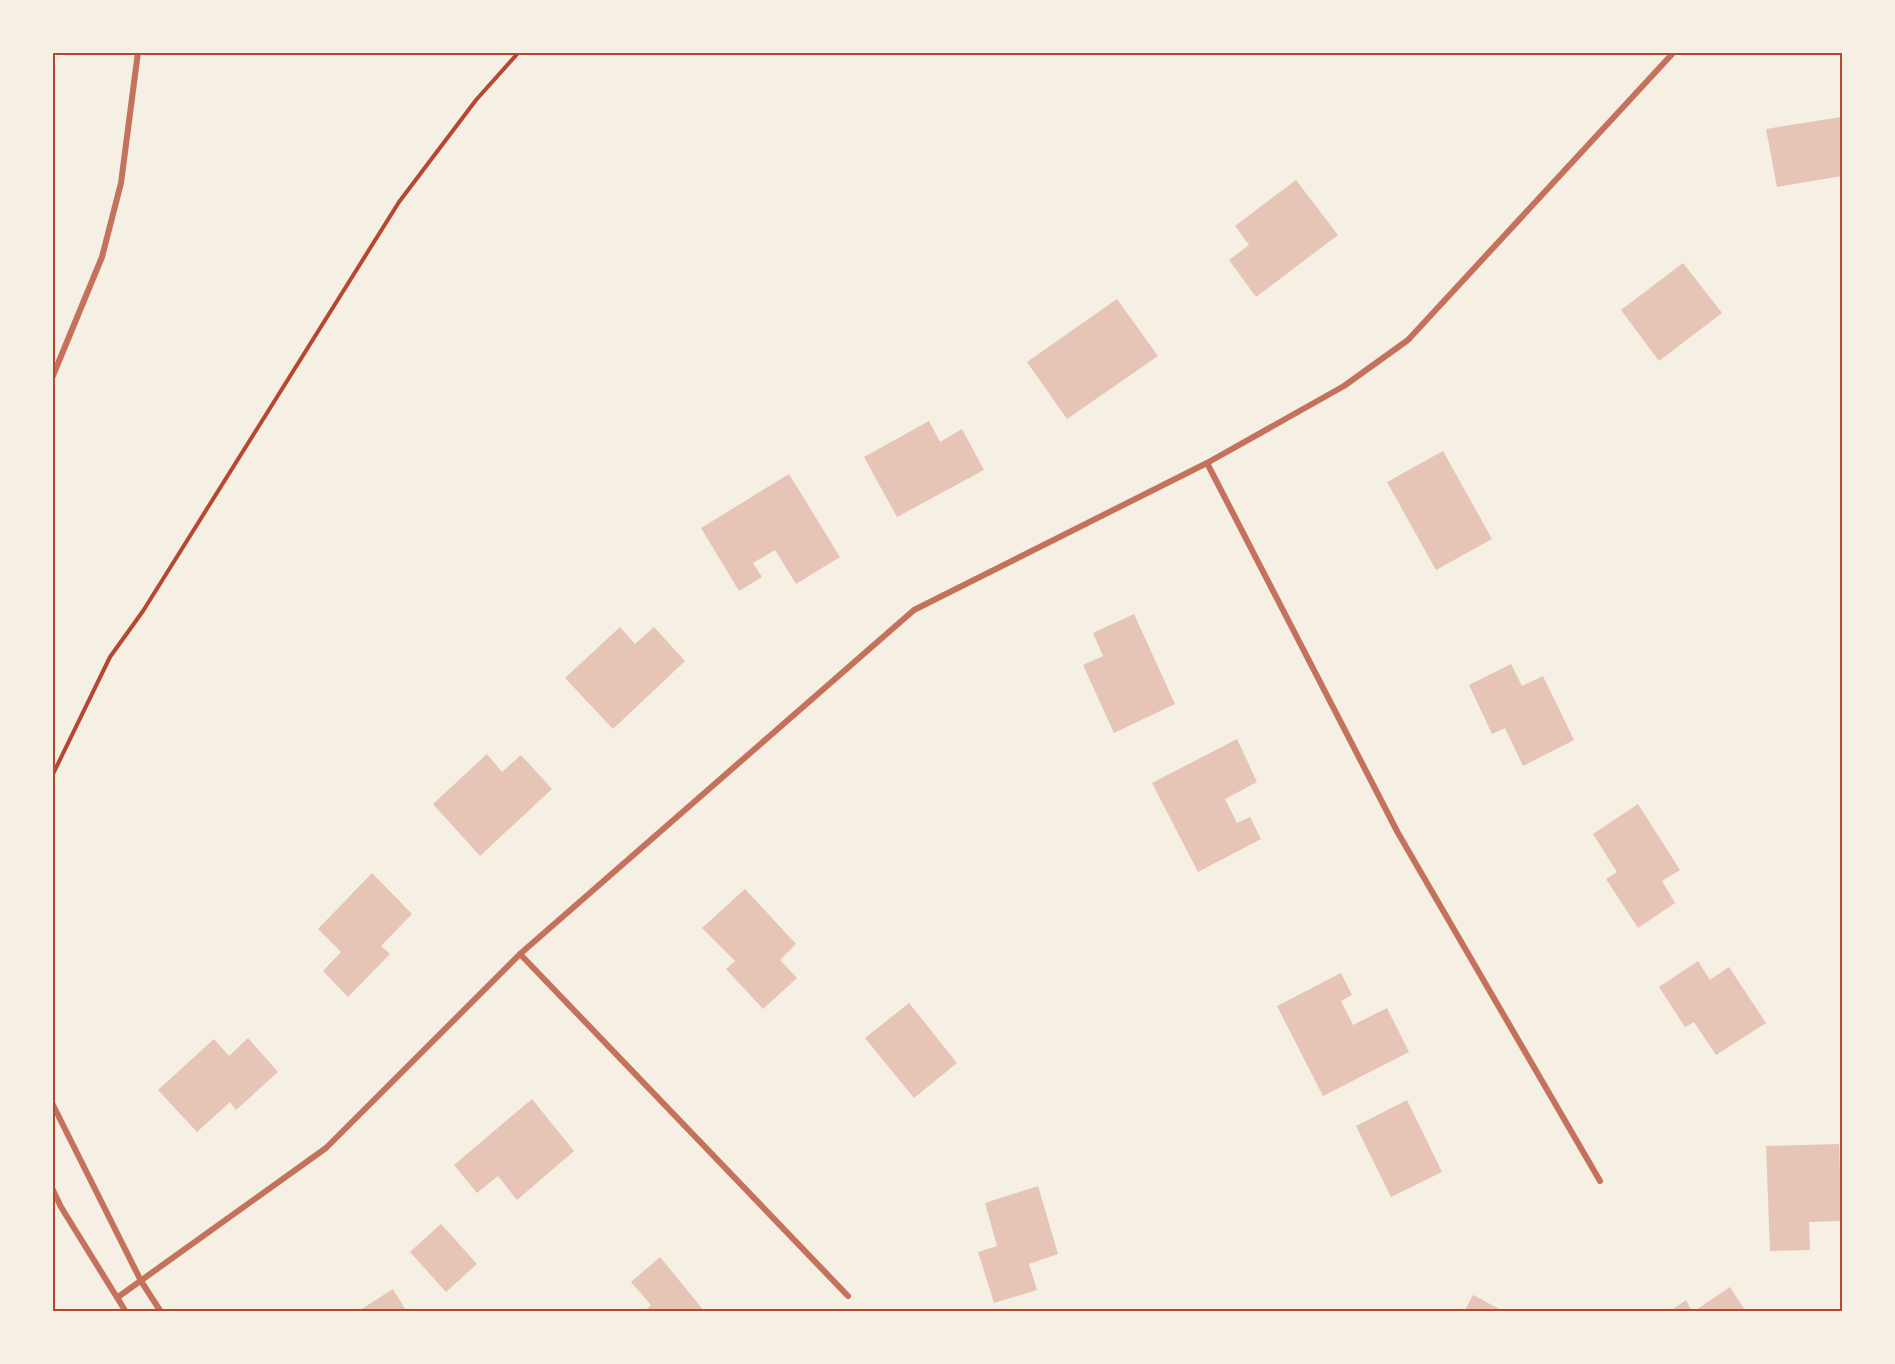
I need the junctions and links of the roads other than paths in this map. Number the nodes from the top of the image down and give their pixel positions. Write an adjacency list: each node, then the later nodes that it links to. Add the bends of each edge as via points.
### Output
1 (138, 52): 3 (street, via 116,204 102,257)
2 (1674, 52): 4 (street, via 1408,340 1344,386)
3 (52, 378)
4 (1207, 463): 5 (street, via 914,610); 7 (street, via 1398,833)
5 (520, 954): 9 (street, via 326,1148); 10 (street)
6 (52, 1103): 9 (street)
7 (1600, 1181)
8 (52, 1188): 11 (street)
9 (141, 1281): 11 (street); 13 (street)
10 (848, 1296)
11 (118, 1297): 12 (street)
12 (126, 1311)
13 (161, 1311)

